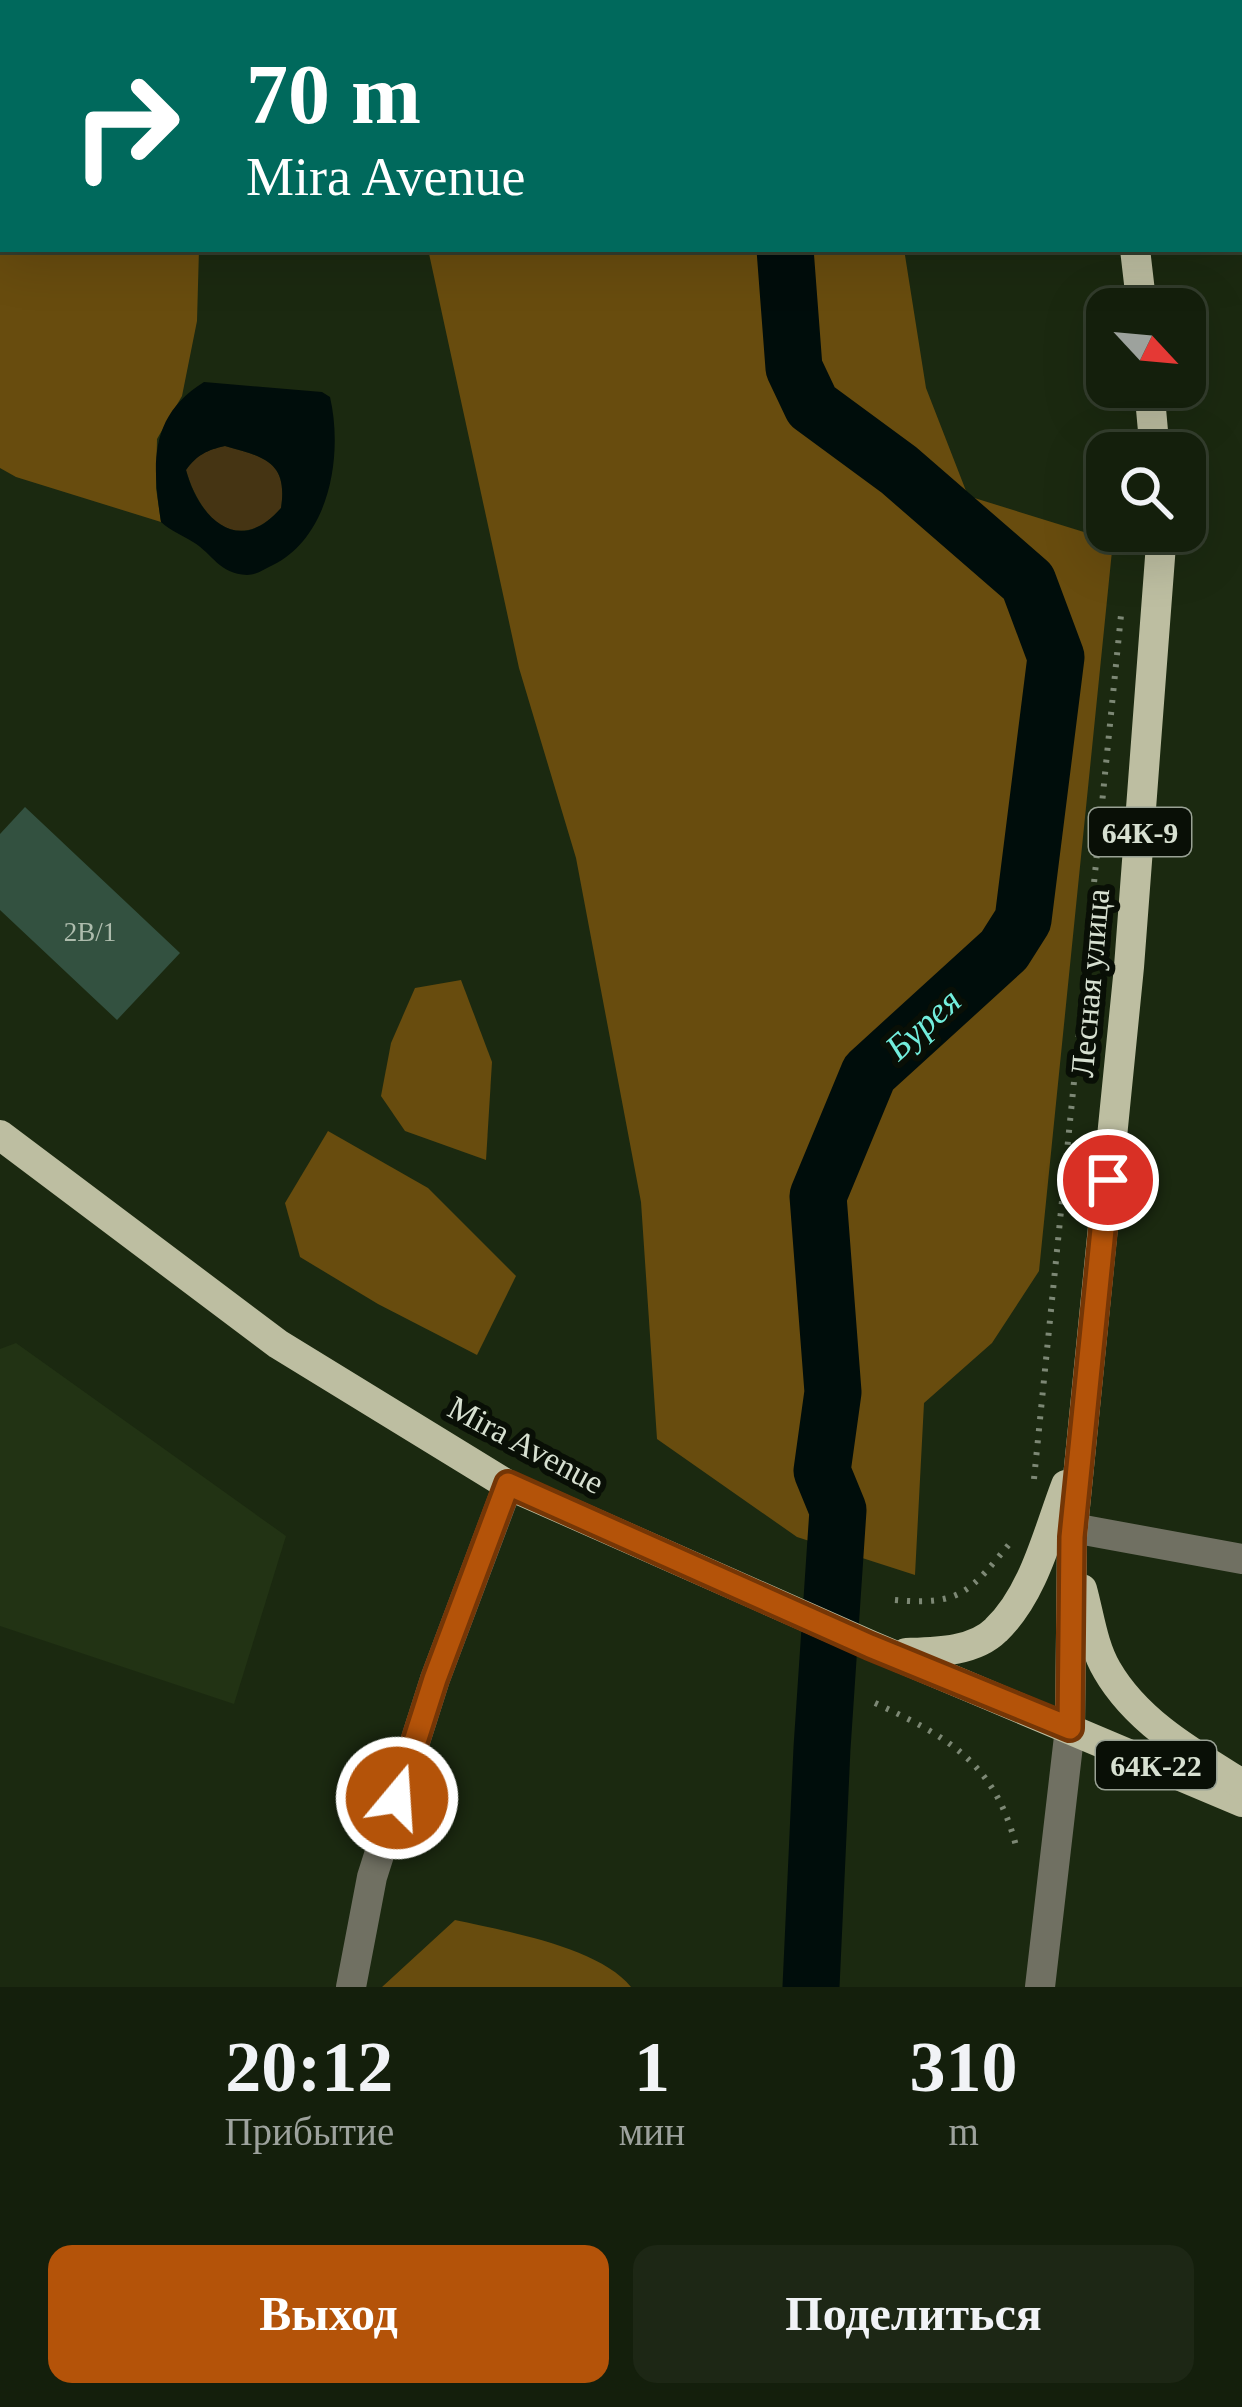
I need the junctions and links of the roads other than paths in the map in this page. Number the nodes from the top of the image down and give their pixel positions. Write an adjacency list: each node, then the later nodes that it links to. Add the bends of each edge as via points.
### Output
1 (1135, 252): 2 (main road)
2 (1140, 288)
3 (1160, 552): 5 (main road, Лесная улица / 64К-9)
4 (5, 1149): 6 (main road, Mira Avenue, via 278,1344)
5 (1081, 1446): 7 (main road, Лесная улица / 64К-9); 9 (main road, via 1028,1583 994,1633 948,1652)
6 (508, 1484): 9 (main road, Mira Avenue); 13 (street, via 379,1855)
7 (1072, 1541): 8 (street); 10 (main road, Лесная улица / 64К-9); 11 (main road, via 1104,1667 1136,1709)
8 (1242, 1559)
9 (880, 1649): 10 (main road, Mira Avenue)
10 (1070, 1728): 12 (main road, 64К-22); 14 (street)
11 (1242, 1784)
12 (1242, 1802)
13 (351, 1987)
14 (1040, 1987)

